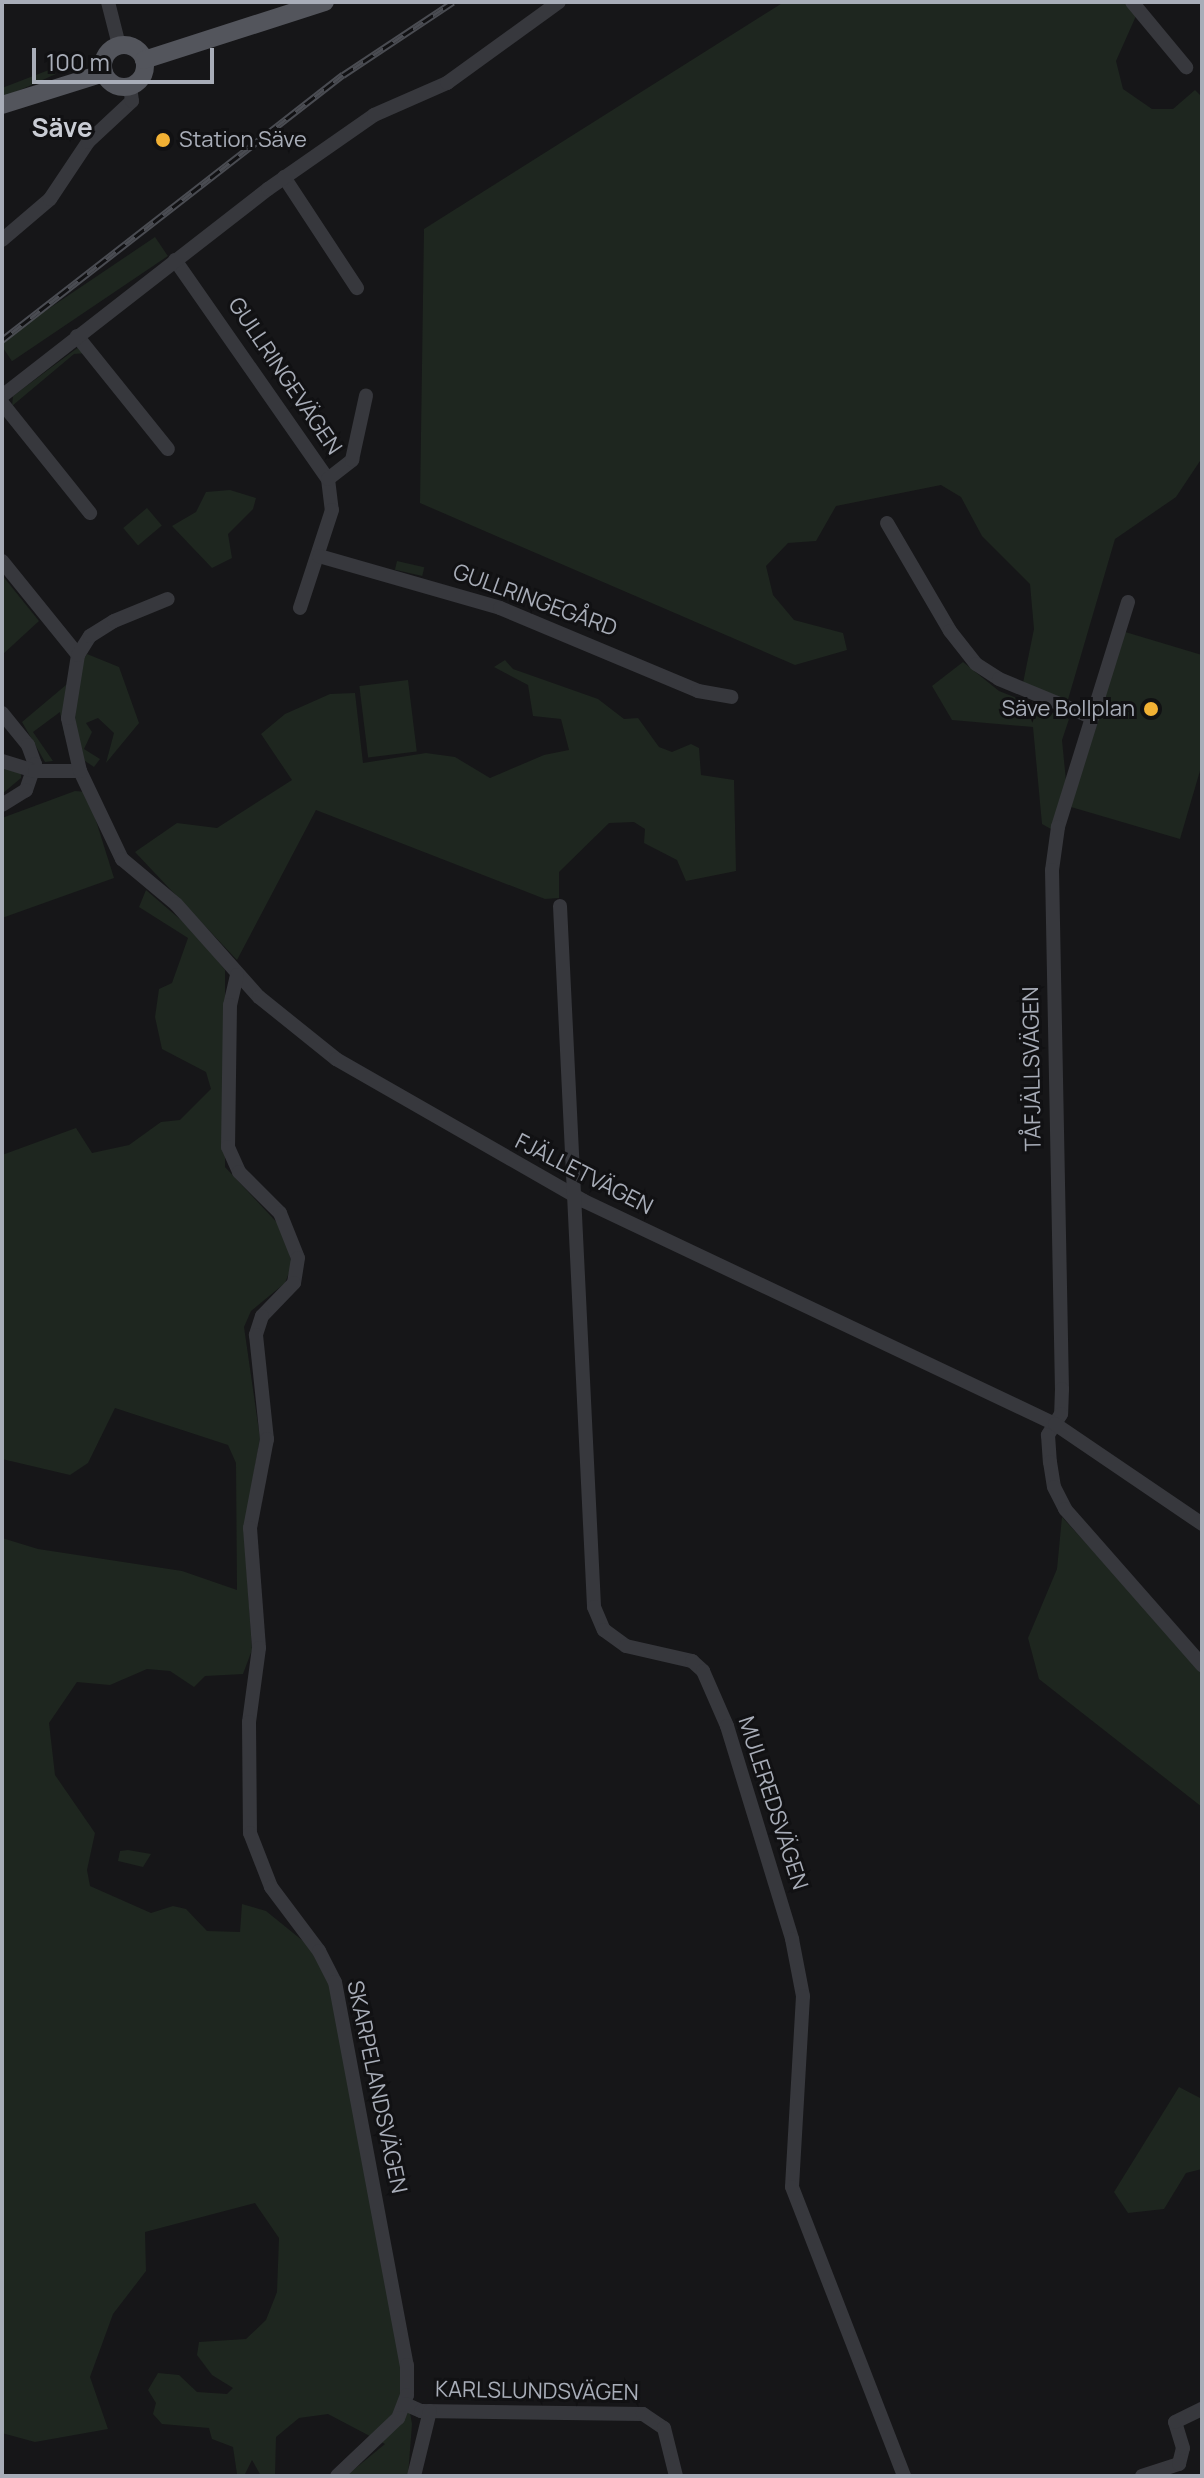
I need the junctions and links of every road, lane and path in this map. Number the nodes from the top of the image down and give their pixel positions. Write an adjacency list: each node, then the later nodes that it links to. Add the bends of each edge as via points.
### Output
1 (108, 2): 5 (street)
2 (325, 2): 6 (main road)
3 (559, 2): 11 (street, via 447,83 374,115)
4 (1132, 2): 7 (street)
5 (119, 45): 6 (main road, via 136,49); 8 (main road, via 104,58)
6 (144, 60): 9 (main road, via 142,78)
7 (1186, 67)
8 (104, 73): 9 (main road, via 112,84); 10 (main road)
9 (130, 86): 12 (street, via 132,101 88,142 50,199)
10 (2, 105)
11 (284, 177): 13 (street); 14 (street)
12 (2, 240)
13 (175, 260): 15 (street); 20 (street, GULLRINGEVÄGEN)
14 (357, 288)
15 (77, 336): 16 (street); 19 (street)
16 (2, 396)
17 (366, 396): 20 (street, GULLRINGEVÄGEN, via 352,460)
18 (2, 403): 21 (street)
19 (168, 449)
20 (328, 479): 23 (street, via 332,510)
21 (90, 513)
22 (887, 523): 31 (street, via 950,631 976,664)
23 (319, 556): 27 (street); 29 (street, GULLRINGEGÅRD, via 500,608 698,691)
24 (2, 561): 28 (street)
25 (168, 599): 28 (street, via 114,621 90,636)
26 (1128, 602): 31 (street, TÅFJÄLLSVÄGEN)
27 (300, 608)
28 (78, 655): 34 (street, FJÄLLETVÄGEN, via 68,718)
29 (731, 697)
30 (2, 713): 33 (street, via 31,751)
31 (1091, 717): 39 (street, TÅFJÄLLSVÄGEN, via 1058,827 1051,886 1062,1389)
32 (2, 761): 33 (street)
33 (35, 771): 34 (street); 35 (street, via 21,795)
34 (80, 771): 37 (street, FJÄLLETVÄGEN, via 122,859 176,904)
35 (2, 805)
36 (560, 906): 38 (street, MULEREDSVÄGEN)
37 (237, 975): 38 (street, FJÄLLETVÄGEN, via 327,1053); 42 (street, SKARPELANDSVÄGEN, via 230,1005 228,1147 239,1172 280,1213 298,1258 294,1283 262,1316 256,1339 267,1439 250,1528 259,1648 250,1706 250,1833 271,1887 319,1951 335,1982 403,2333)
38 (573, 1195): 39 (street, FJÄLLETVÄGEN); 48 (street, MULEREDSVÄGEN, via 594,1607 604,1630 626,1646 692,1661 703,1671 727,1726 792,1939 803,1996 792,2187)
39 (1055, 1424): 40 (street, FJÄLLETVÄGEN); 41 (street, TÅFJÄLLSVÄGEN, via 1048,1435 1050,1462 1065,1509)
40 (1202, 1524)
41 (1202, 1665)
42 (405, 2404): 44 (street, KARLSLUNDSVÄGEN); 45 (street, via 386,2434)
43 (1202, 2409): 49 (street, via 1175,2422 1183,2448 1179,2464)
44 (430, 2411): 46 (street); 47 (street, KARLSLUNDSVÄGEN, via 643,2414 664,2428)
45 (337, 2476)
46 (414, 2476)
47 (676, 2476)
48 (904, 2476)
49 (1142, 2476)

